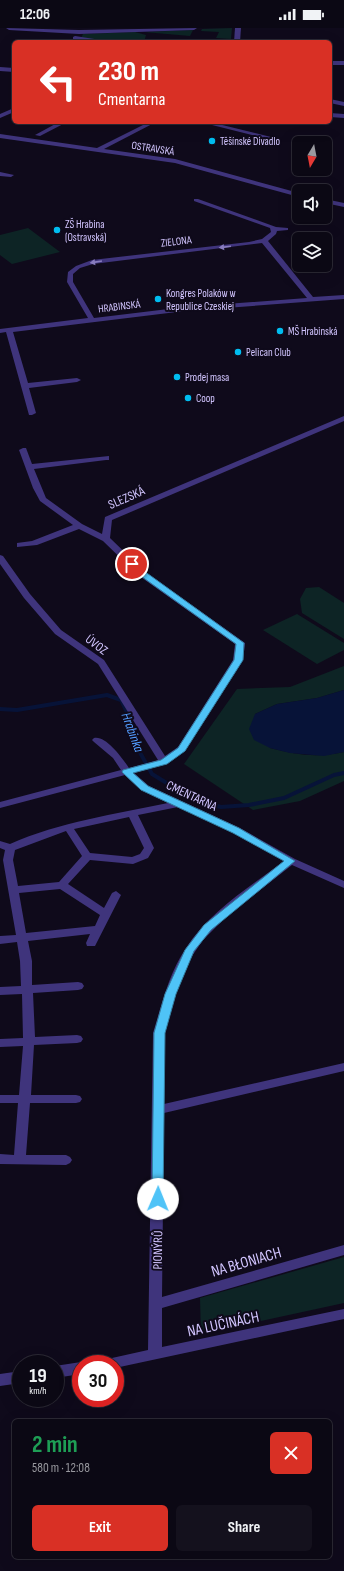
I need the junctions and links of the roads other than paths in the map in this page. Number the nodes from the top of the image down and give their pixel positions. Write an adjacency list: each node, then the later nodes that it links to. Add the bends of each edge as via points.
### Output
1 (9, 28): 4 (street)
2 (194, 28): 4 (street)
3 (238, 28): 6 (street)
4 (80, 30): 5 (street)
5 (73, 40)
6 (237, 40)
7 (332, 63): 8 (street)
8 (344, 63)
9 (0, 69): 10 (street)
10 (12, 70)
11 (332, 101): 12 (street)
12 (344, 104)
13 (12, 111): 15 (street)
14 (332, 115): 16 (street)
15 (0, 116)
16 (344, 116)
17 (60, 124): 20 (street)
18 (149, 124): 23 (street)
19 (212, 124): 22 (street)
20 (38, 135)
21 (0, 136): 23 (street, OSTRAVSKÁ)
22 (276, 139)
23 (98, 150): 26 (street, OSTRAVSKÁ, via 175,162)
24 (0, 174): 25 (street)
25 (11, 176)
26 (292, 193)
27 (196, 200): 30 (street)
28 (332, 202): 29 (street)
29 (344, 205)
30 (274, 229): 31 (street); 33 (street, via 274,233)
31 (286, 229)
32 (279, 238): 33 (street, ZIELONA)
33 (266, 239): 35 (street); 36 (street, ZIELONA, one-way to 36, via 92,262 78,267 71,272 70,282)
34 (344, 297): 35 (street, HRABINSKÁ)
35 (312, 300): 36 (street, HRABINSKÁ, via 185,309)
36 (92, 320): 37 (street, HRABINSKÁ, via 32,331)
37 (9, 330): 38 (street, HRABINSKÁ); 40 (street)
38 (0, 331)
39 (77, 380): 40 (street)
40 (25, 386): 41 (street)
41 (32, 413)
42 (344, 418): 47 (street, SLEZSKÁ, via 108,519)
43 (23, 450): 45 (street)
44 (106, 458): 45 (street)
45 (29, 467): 46 (street, via 42,499)
46 (79, 526): 47 (street); 48 (street, via 34,543)
47 (106, 539): 51 (street, via 141,573 240,643 238,660 182,749)
48 (20, 545)
49 (0, 558): 51 (street, ÚVOZ, via 27,596 58,632 101,662)
50 (97, 740): 52 (street, CMENTARNA)
51 (160, 763): 52 (street)
52 (130, 771): 53 (street, CMENTARNA, via 145,788); 54 (street)
53 (177, 804): 55 (street); 59 (street, CMENTARNA, via 236,830)
54 (0, 805)
55 (133, 814): 56 (street); 58 (street, via 149,848 144,856 133,861)
56 (69, 828): 57 (street); 58 (street)
57 (5, 846): 62 (street)
58 (87, 856): 60 (street)
59 (291, 861): 61 (street, CMENTARNA); 79 (street, PIONÝRŮ, via 207,927 190,950 170,994 159,1033)
60 (62, 885): 62 (street); 64 (street)
61 (344, 886)
62 (14, 890): 66 (street)
63 (116, 895): 64 (street)
64 (106, 914): 65 (street)
65 (99, 928): 66 (street); 68 (street)
66 (22, 937): 67 (street); 70 (street)
67 (0, 940)
68 (91, 943)
69 (78, 986): 70 (street)
70 (27, 989): 71 (street); 73 (street)
71 (0, 991)
72 (77, 1039): 73 (street)
73 (29, 1041): 74 (street); 77 (street)
74 (0, 1043)
75 (344, 1067): 79 (street)
76 (0, 1099): 77 (street)
77 (25, 1099): 78 (street); 81 (street)
78 (76, 1099)
79 (159, 1110): 84 (street, PIONÝRŮ)
80 (0, 1159): 81 (street)
81 (20, 1159): 82 (street)
82 (66, 1160)
83 (344, 1250): 84 (street, NA BŁONIACH)
84 (156, 1304): 86 (street, PIONÝRŮ)
85 (344, 1314): 86 (street, NA LUČINÁCH)
86 (155, 1354): 87 (street, NA LUČINÁCH)
87 (124, 1361)
88 (12, 1378): 89 (street)
89 (0, 1380)

